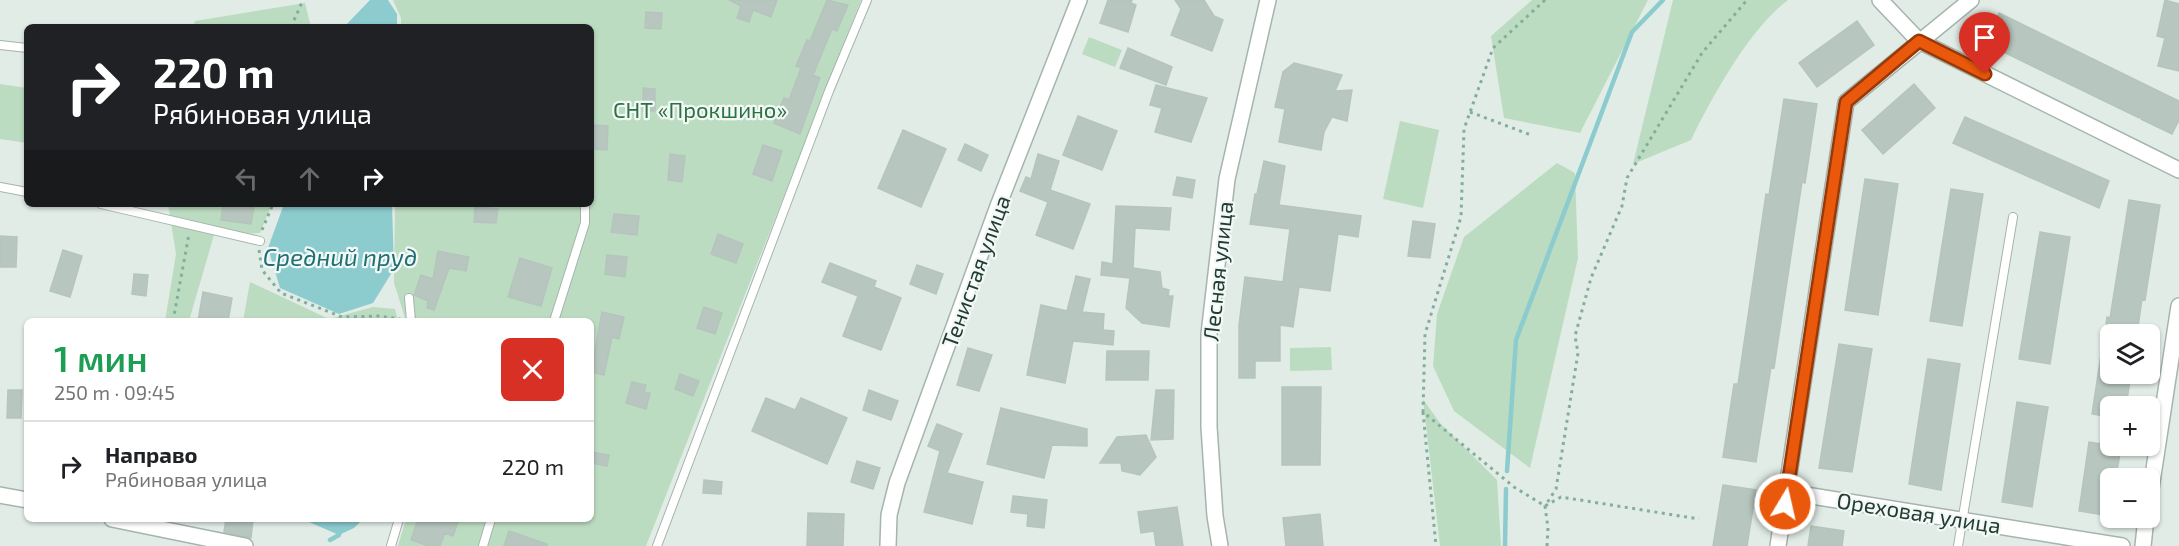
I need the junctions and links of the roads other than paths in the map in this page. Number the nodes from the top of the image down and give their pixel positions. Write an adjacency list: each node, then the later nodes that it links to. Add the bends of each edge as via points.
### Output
1 (867, 0): 33 (lane, via 828,91)
2 (1079, 0): 34 (street, Тенистая улица, via 998,206 897,483 889,515)
3 (1268, 0): 35 (street, Лесная улица, via 1227,179 1209,334 1209,428)
4 (1880, 0): 6 (street)
5 (1971, 0): 6 (street)
6 (1919, 41): 9 (street); 21 (street, via 1846,102)
7 (0, 45): 8 (lane)
8 (24, 48)
9 (2179, 170)
10 (0, 187): 11 (lane)
11 (24, 191)
12 (113, 207): 15 (lane)
13 (585, 207): 19 (lane, via 585,223)
14 (2013, 217): 24 (lane)
15 (259, 241)
16 (409, 298): 18 (lane)
17 (2179, 306): 20 (street)
18 (411, 318)
19 (555, 318)
20 (2154, 468)
21 (1787, 492): 24 (street, Ореховая улица); 36 (street)
22 (0, 495): 23 (street)
23 (24, 499)
24 (1962, 518): 37 (lane); 38 (street, Ореховая улица)
25 (126, 522): 29 (street)
26 (398, 522): 31 (lane)
27 (490, 522): 32 (lane)
28 (2145, 528): 39 (street)
29 (234, 546): 30 (street)
30 (245, 546)
31 (391, 546)
32 (483, 546)
33 (657, 546)
34 (888, 546)
35 (1220, 546)
36 (1778, 546)
37 (1958, 546)
38 (2122, 546)
39 (2143, 546)

